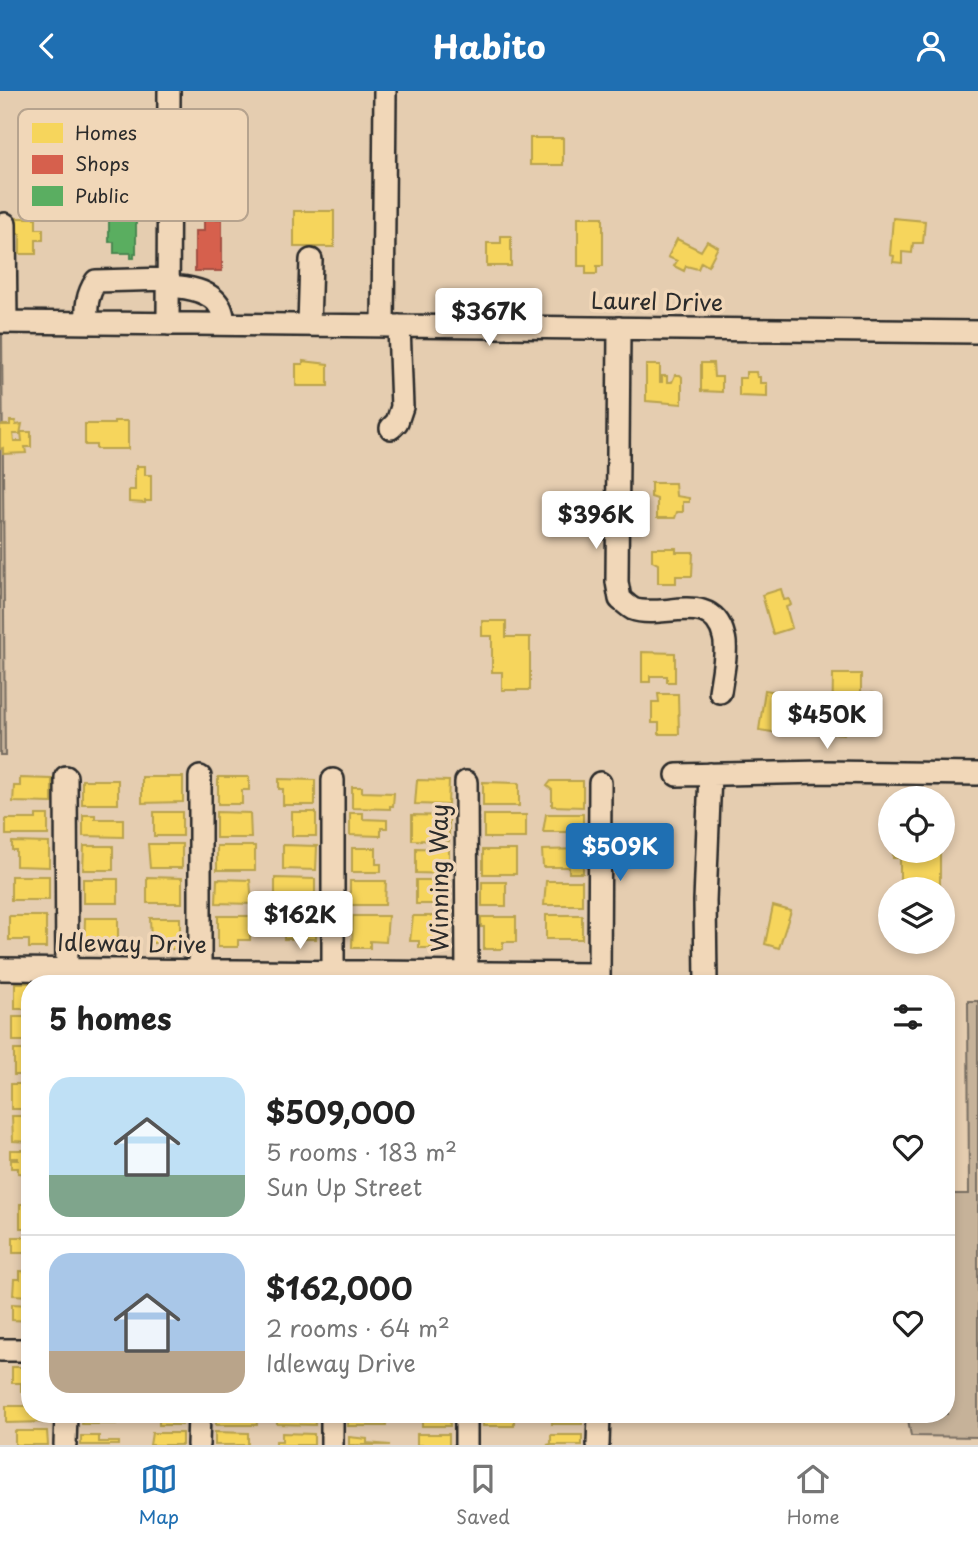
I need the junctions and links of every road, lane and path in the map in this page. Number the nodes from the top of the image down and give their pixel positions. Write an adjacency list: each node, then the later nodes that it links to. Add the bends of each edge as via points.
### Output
1 (169, 91): 3 (street)
2 (385, 91): 13 (street)
3 (169, 109)
4 (169, 221): 7 (street)
5 (5, 225): 8 (street)
6 (311, 260): 12 (street)
7 (169, 282): 9 (street, via 96,281 86,303); 10 (street); 11 (street, via 207,295 220,306)
8 (3, 322): 9 (street, Laurel Drive)
9 (87, 323): 10 (street, Laurel Drive)
10 (168, 324): 11 (street, Laurel Drive)
11 (225, 324): 12 (street, Laurel Drive)
12 (309, 325): 13 (street, Laurel Drive)
13 (391, 326): 14 (street, Laurel Drive); 16 (street, via 402,407)
14 (619, 328): 15 (street, Laurel Drive); 17 (street, via 620,599 634,610 685,609 717,619 725,639)
15 (978, 332)
16 (391, 428)
17 (720, 692)
18 (710, 774): 19 (street); 20 (street); 33 (street)
19 (978, 774)
20 (677, 775)
21 (66, 777): 28 (street)
22 (200, 777): 29 (street)
23 (333, 780): 30 (street)
24 (466, 782): 31 (street, Winning Way)
25 (600, 783): 32 (street)
26 (0, 969): 27 (street, Idleway Drive)
27 (50, 975)
28 (67, 975)
29 (200, 975)
30 (333, 975)
31 (467, 975)
32 (599, 975)
33 (706, 975)
34 (0, 1350): 35 (street)
35 (21, 1350)
36 (66, 1423): 41 (street)
37 (198, 1423): 42 (street)
38 (332, 1423): 43 (street)
39 (466, 1423): 44 (street)
40 (599, 1423): 45 (street)
41 (65, 1445)
42 (198, 1445)
43 (332, 1445)
44 (466, 1445)
45 (598, 1445)

